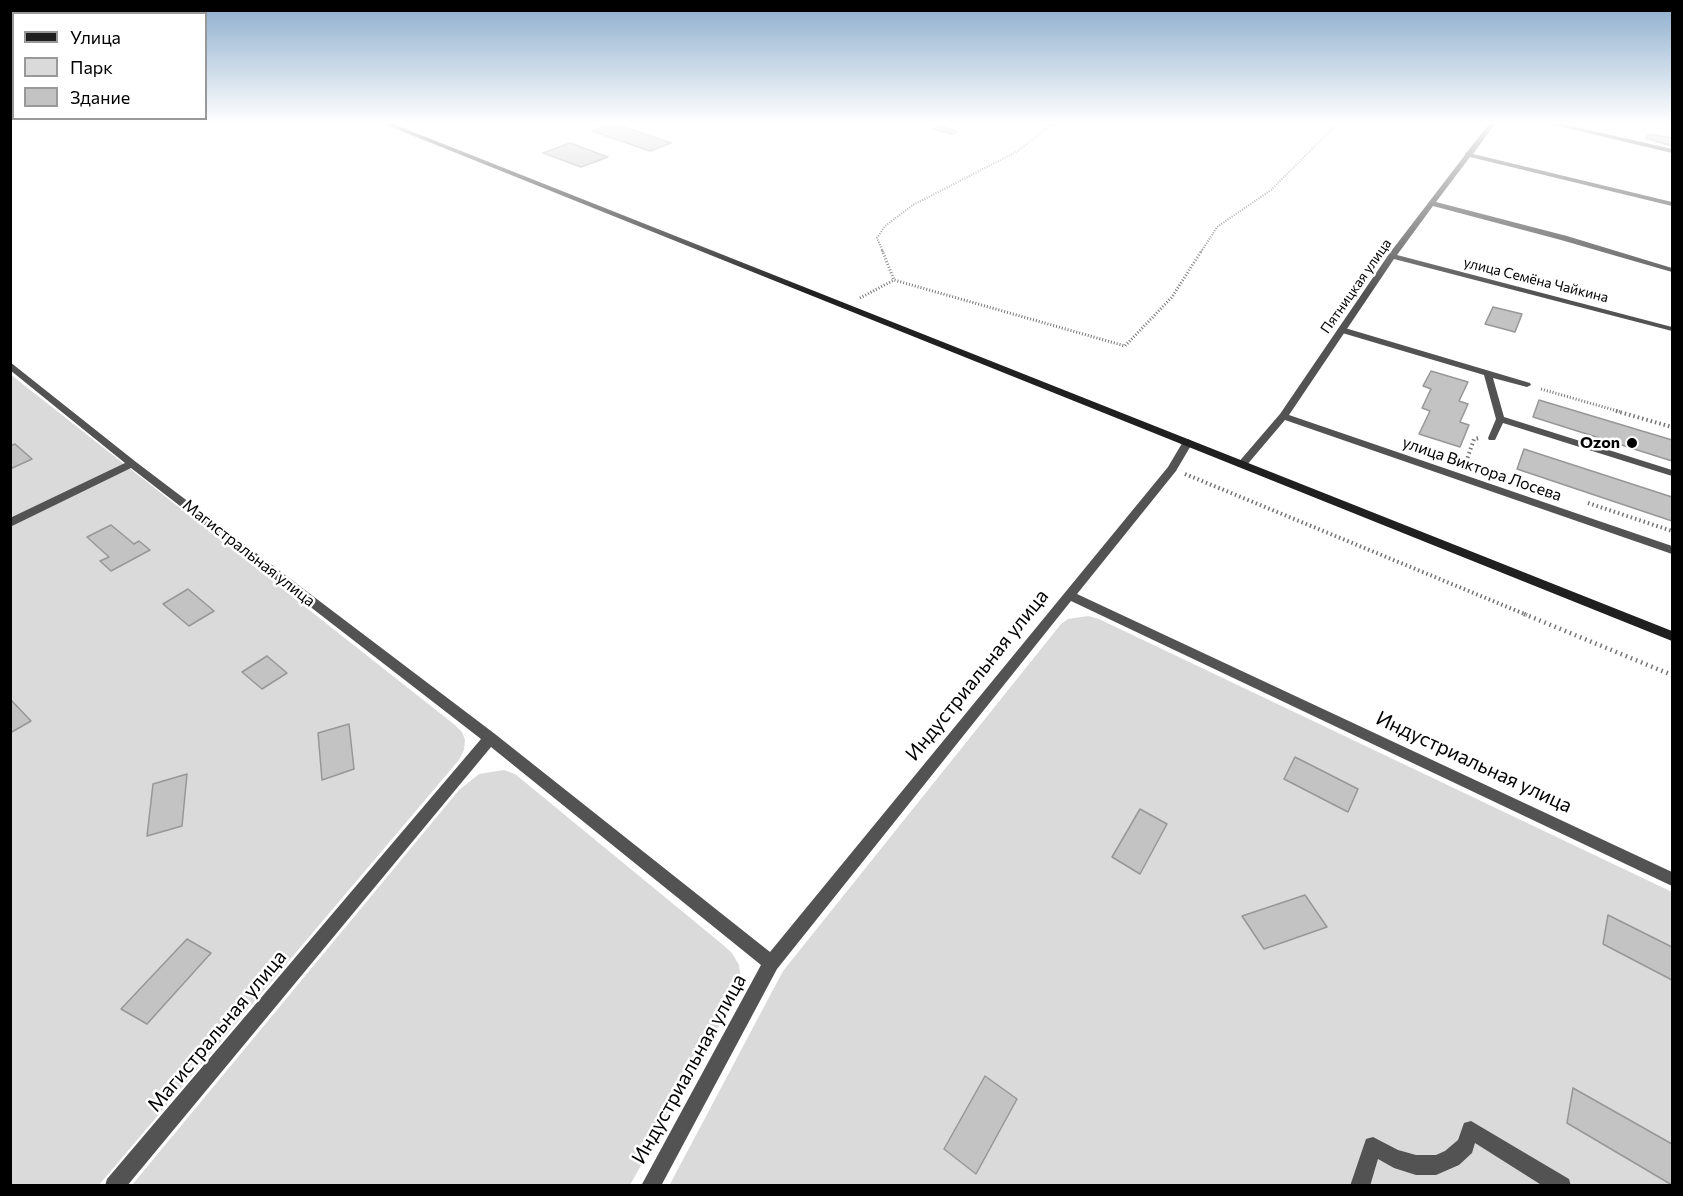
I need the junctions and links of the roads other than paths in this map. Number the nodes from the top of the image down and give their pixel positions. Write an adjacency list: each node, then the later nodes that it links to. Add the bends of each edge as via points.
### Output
1 (529, 180): 16 (street)
2 (1450, 180): 4 (street, Пятницкая улица)
3 (1573, 180): 5 (street)
4 (1434, 204): 6 (street, Пятницкая улица); 7 (street)
5 (1672, 204)
6 (1392, 256): 8 (street, улица Семёна Чайкина); 9 (street, Пятницкая улица)
7 (1672, 270)
8 (1672, 329)
9 (1342, 330): 11 (lane); 13 (street, Пятницкая улица)
10 (10, 365): 17 (street, Магистральная улица)
11 (1488, 373): 12 (lane); 14 (lane)
12 (1527, 385)
13 (1283, 416): 18 (street, Пятницкая улица); 21 (street, улица Виктора Лосева)
14 (1500, 419): 15 (lane); 19 (lane)
15 (1492, 438)
16 (1188, 442): 18 (street); 22 (street, via 1172,469)
17 (132, 464): 20 (street); 24 (street, Магистральная улица)
18 (1242, 464): 23 (street)
19 (1672, 473)
20 (10, 523)
21 (1672, 550)
22 (1069, 595): 25 (street, Индустриальная улица); 26 (street, Индустриальная улица)
23 (1672, 636)
24 (490, 738): 26 (street, Магистральная улица); 27 (street, Магистральная улица)
25 (1672, 879)
26 (771, 963): 28 (street, Индустриальная улица)
27 (114, 1185)
28 (650, 1185)
29 (1360, 1185): 30 (street, via 1373,1146 1416,1165 1436,1165 1465,1146 1471,1130)
30 (1562, 1185)

